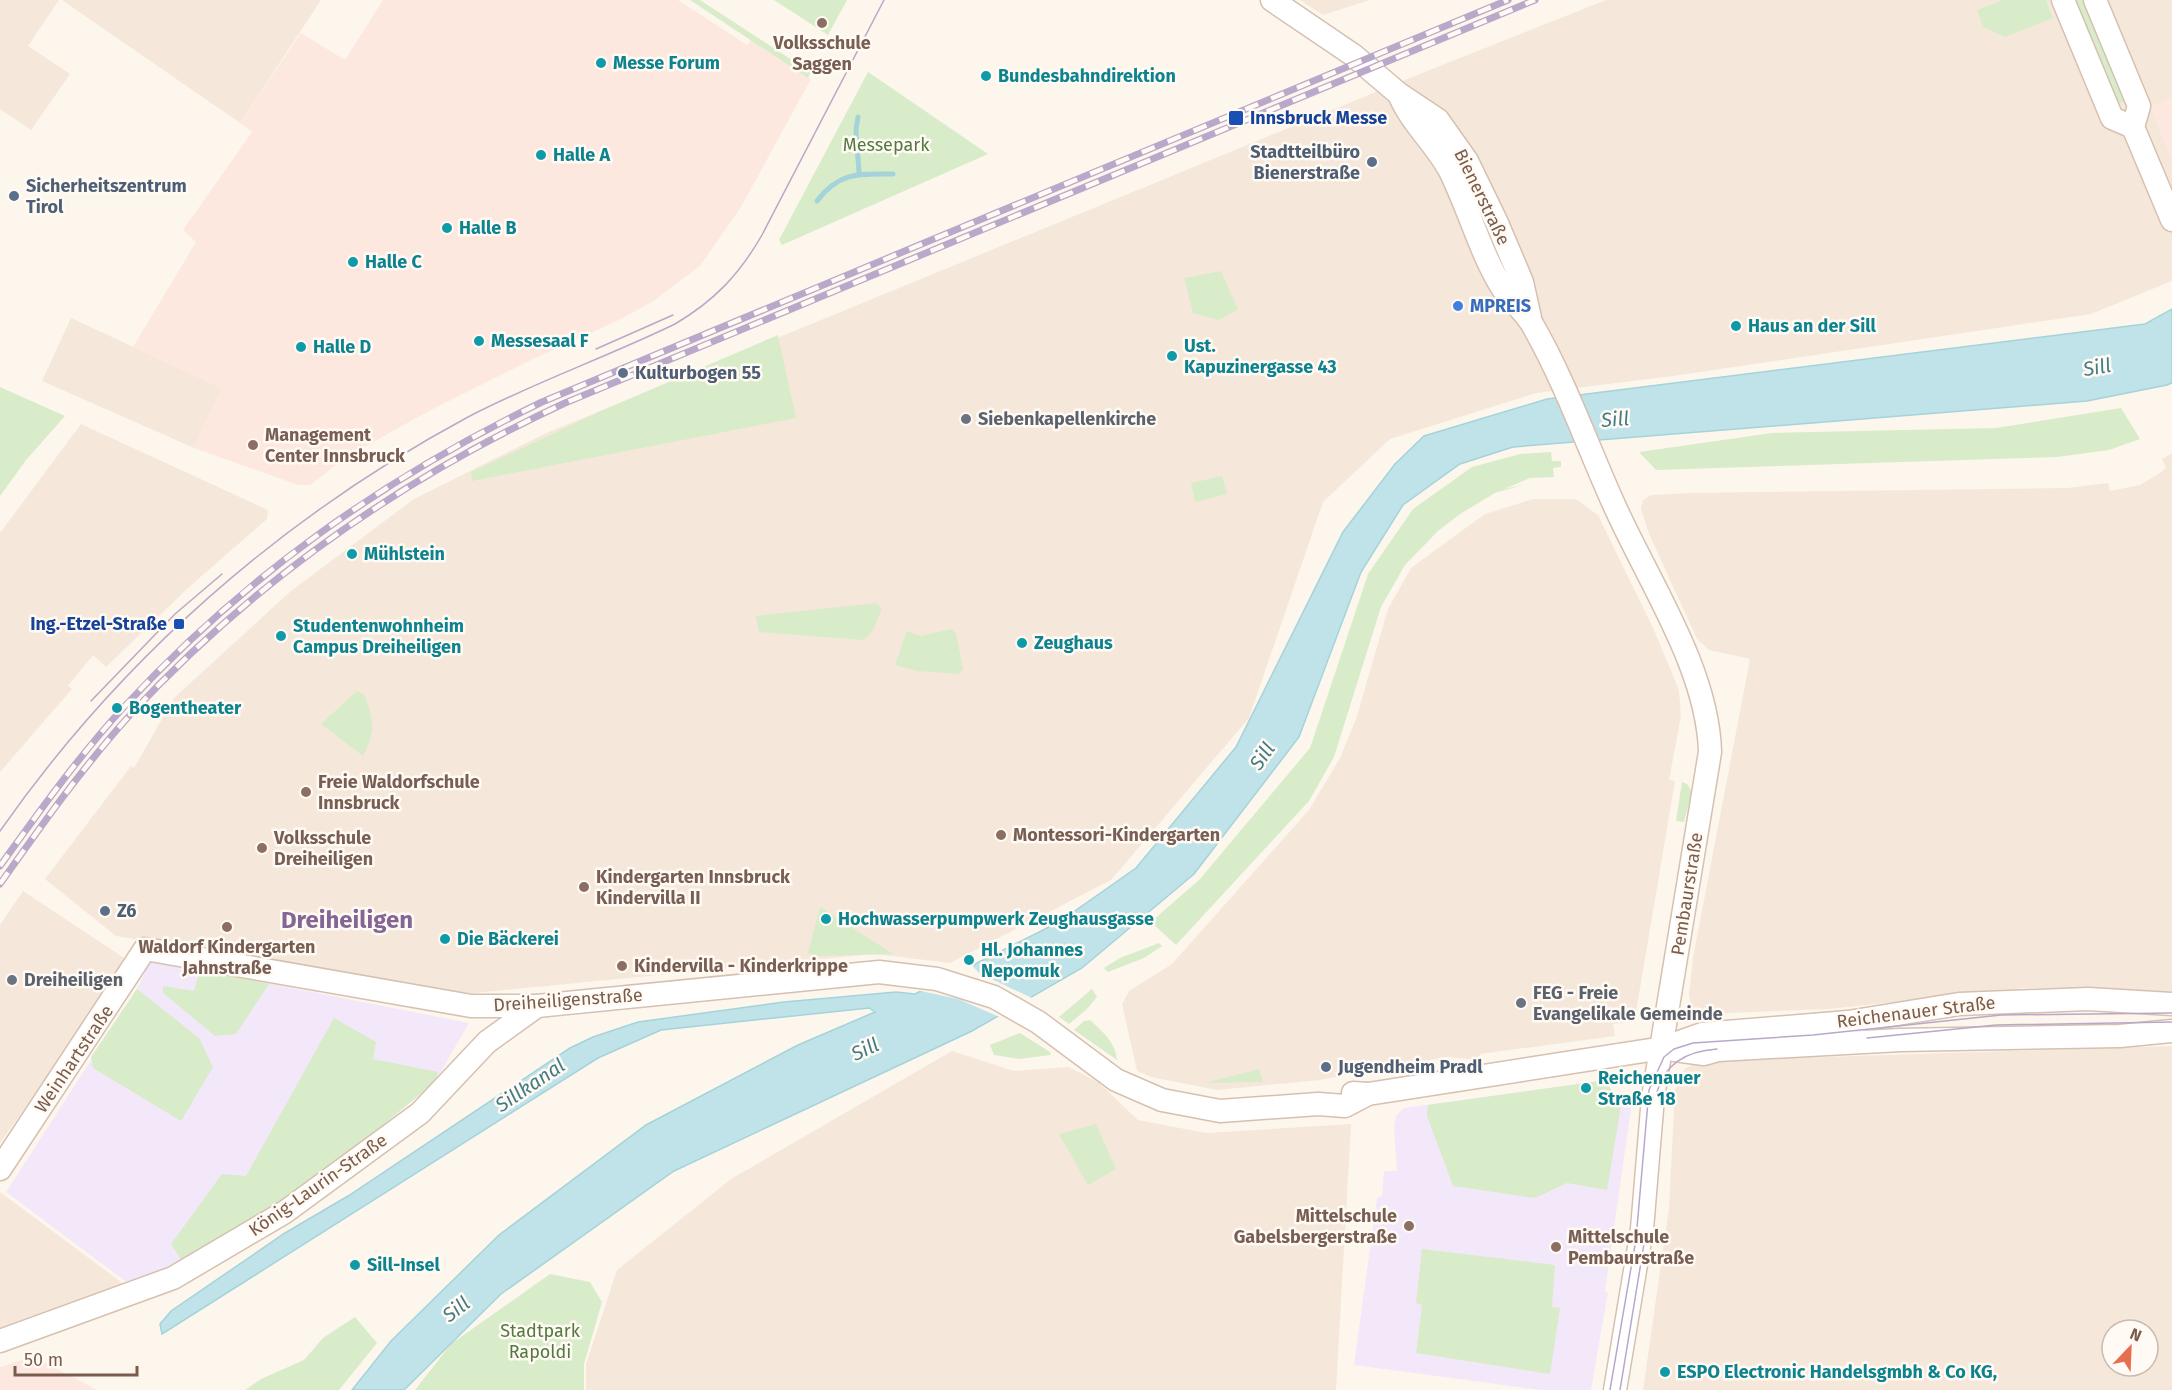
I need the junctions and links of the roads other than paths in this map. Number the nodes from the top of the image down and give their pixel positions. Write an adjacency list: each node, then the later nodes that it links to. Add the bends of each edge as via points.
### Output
1 (1272, 0): 6 (street, Bienerstraße, via 1438,120 1467,161 1522,282 1531,322)
2 (2063, 0): 4 (street, via 2112,117)
3 (2096, 0): 4 (street, via 2139,106)
4 (2133, 127): 5 (street)
5 (2172, 220)
6 (1564, 387): 14 (street, Pembaurstraße, via 1616,509 1692,668 1709,726 1710,752)
7 (146, 949): 9 (street, Dreiheiligenstraße); 15 (street, Weinhartstraße)
8 (2172, 1004): 14 (street, Reichenauer Straße, via 2088,999 1987,1001 1848,1022 1702,1034)
9 (471, 1006): 10 (street, Dreiheiligenstraße); 13 (street, via 486,1016)
10 (537, 1006): 12 (street, Dreiheiligenstraße, via 879,972 962,985 994,997); 13 (street, König-Laurin-Straße)
11 (2172, 1031): 14 (street, Reichenauer Straße, via 2120,1036 1900,1040 1704,1054)
12 (1053, 1032): 14 (street, Reichenauer Straße, via 1116,1080 1161,1100 1220,1111 1318,1104 1343,1092 1368,1094)
13 (487, 1042): 16 (street, König-Laurin-Straße, via 420,1113 285,1212 173,1278)
14 (1663, 1048): 17 (street, Pembaurstraße, via 1653,1097 1639,1247)
15 (0, 1169)
16 (0, 1341)
17 (1615, 1390)

